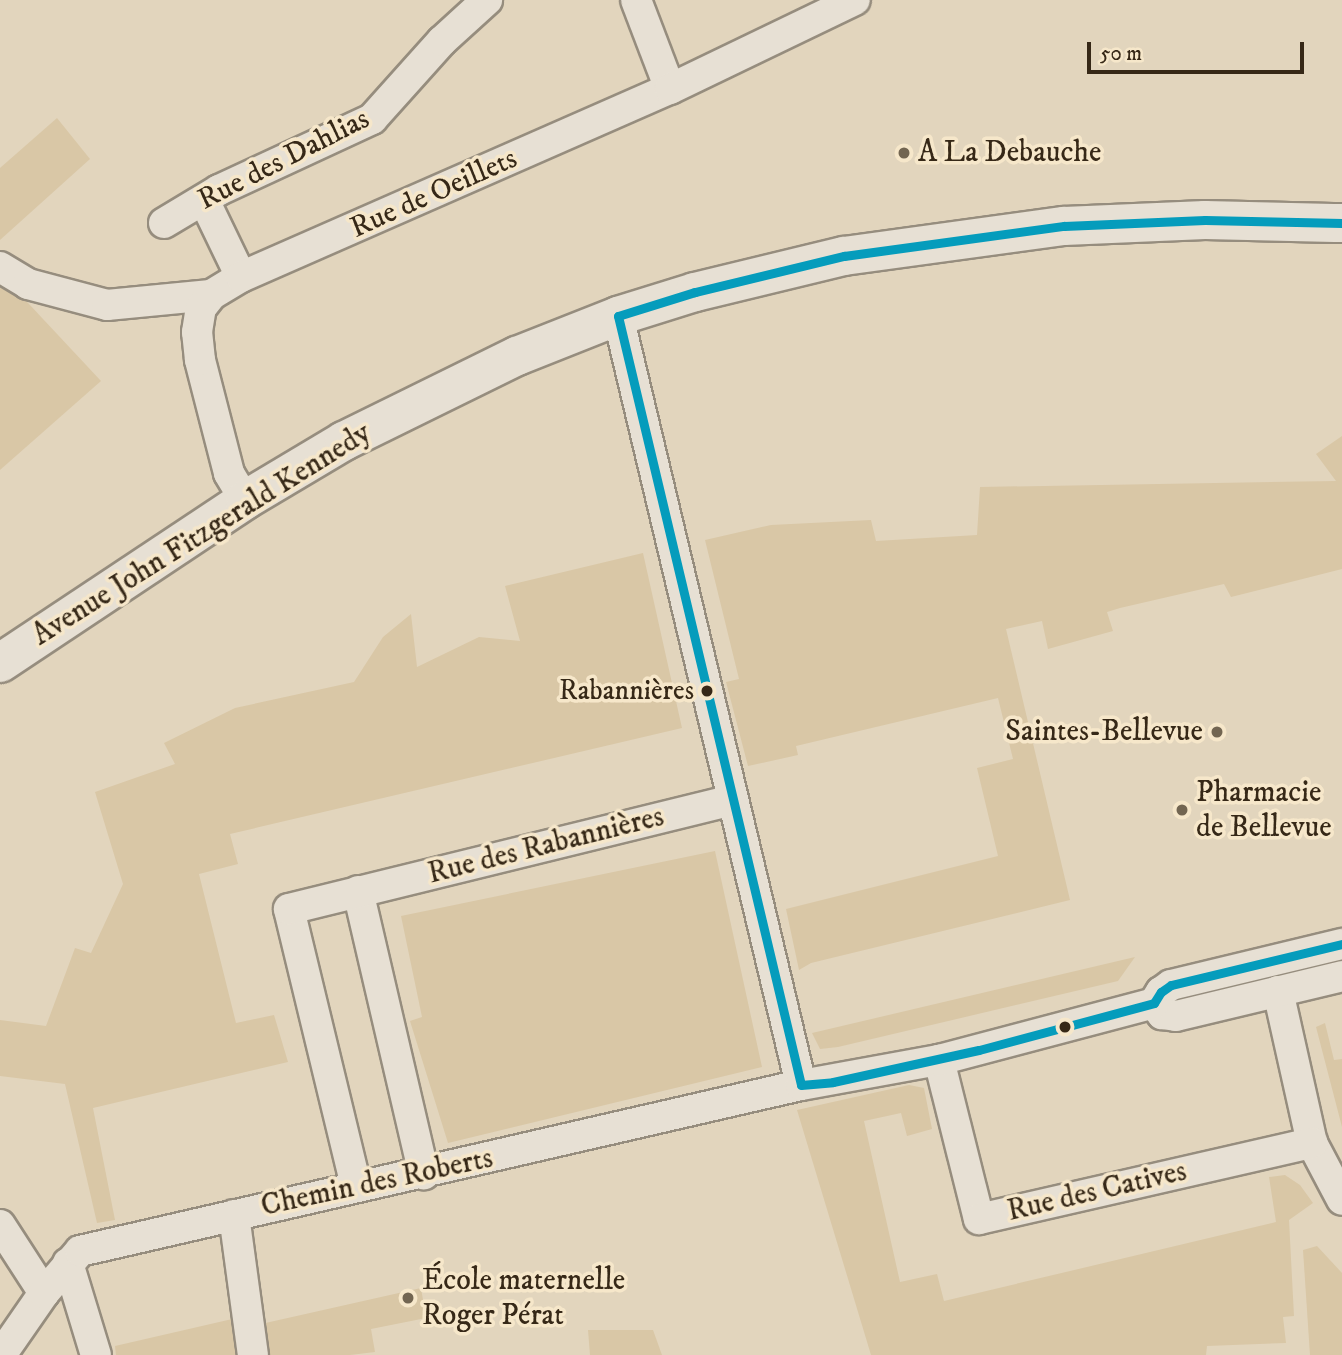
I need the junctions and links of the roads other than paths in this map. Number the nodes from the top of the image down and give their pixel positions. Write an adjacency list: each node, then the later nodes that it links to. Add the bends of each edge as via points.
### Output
1 (487, 0): 5 (street, Rue des Dahlias, via 442,41 372,119)
2 (636, 0): 4 (street)
3 (855, 0): 4 (street, Rue de Oeillets)
4 (670, 89): 9 (street, Rue de Oeillets)
5 (204, 200): 6 (street, Rue des Dahlias); 9 (street)
6 (164, 223)
7 (1342, 223): 11 (main road, Avenue John Fitzgerald Kennedy, via 1205,220 1064,226 844,256)
8 (0, 267): 10 (street, via 28,284 107,304)
9 (241, 277): 10 (street, Rue de Oeillets)
10 (211, 295): 12 (street, via 201,308 197,332 200,360 229,472)
11 (618, 316): 12 (main road, Avenue John Fitzgerald Kennedy, via 431,396); 14 (street)
12 (246, 500): 13 (main road, Avenue John Fitzgerald Kennedy)
13 (0, 663)
14 (733, 800): 15 (street, Rue des Rabannières); 21 (street)
15 (358, 891): 23 (street); 24 (street, Rue des Rabannières, via 289,909)
16 (1342, 944): 19 (street, via 1171,985)
17 (1342, 976): 18 (street)
18 (1278, 991): 19 (street, via 1176,1016 1162,1014); 22 (street)
19 (1154, 1003): 20 (street, Chemin des Roberts)
20 (939, 1060): 21 (street, Chemin des Roberts); 22 (street, Rue des Catives, via 979,1219)
21 (801, 1085): 23 (street, Chemin des Roberts)
22 (1312, 1143): 25 (street)
23 (424, 1174): 24 (street, Chemin des Roberts)
24 (356, 1186): 26 (street, Chemin des Roberts)
25 (1342, 1200)
26 (234, 1215): 28 (street, Chemin des Roberts, via 80,1251); 32 (street)
27 (0, 1225): 29 (street)
28 (68, 1263): 29 (street, Chemin des Roberts); 31 (street)
29 (44, 1293): 30 (street, Chemin des Roberts)
30 (1, 1355)
31 (96, 1355)
32 (253, 1355)

